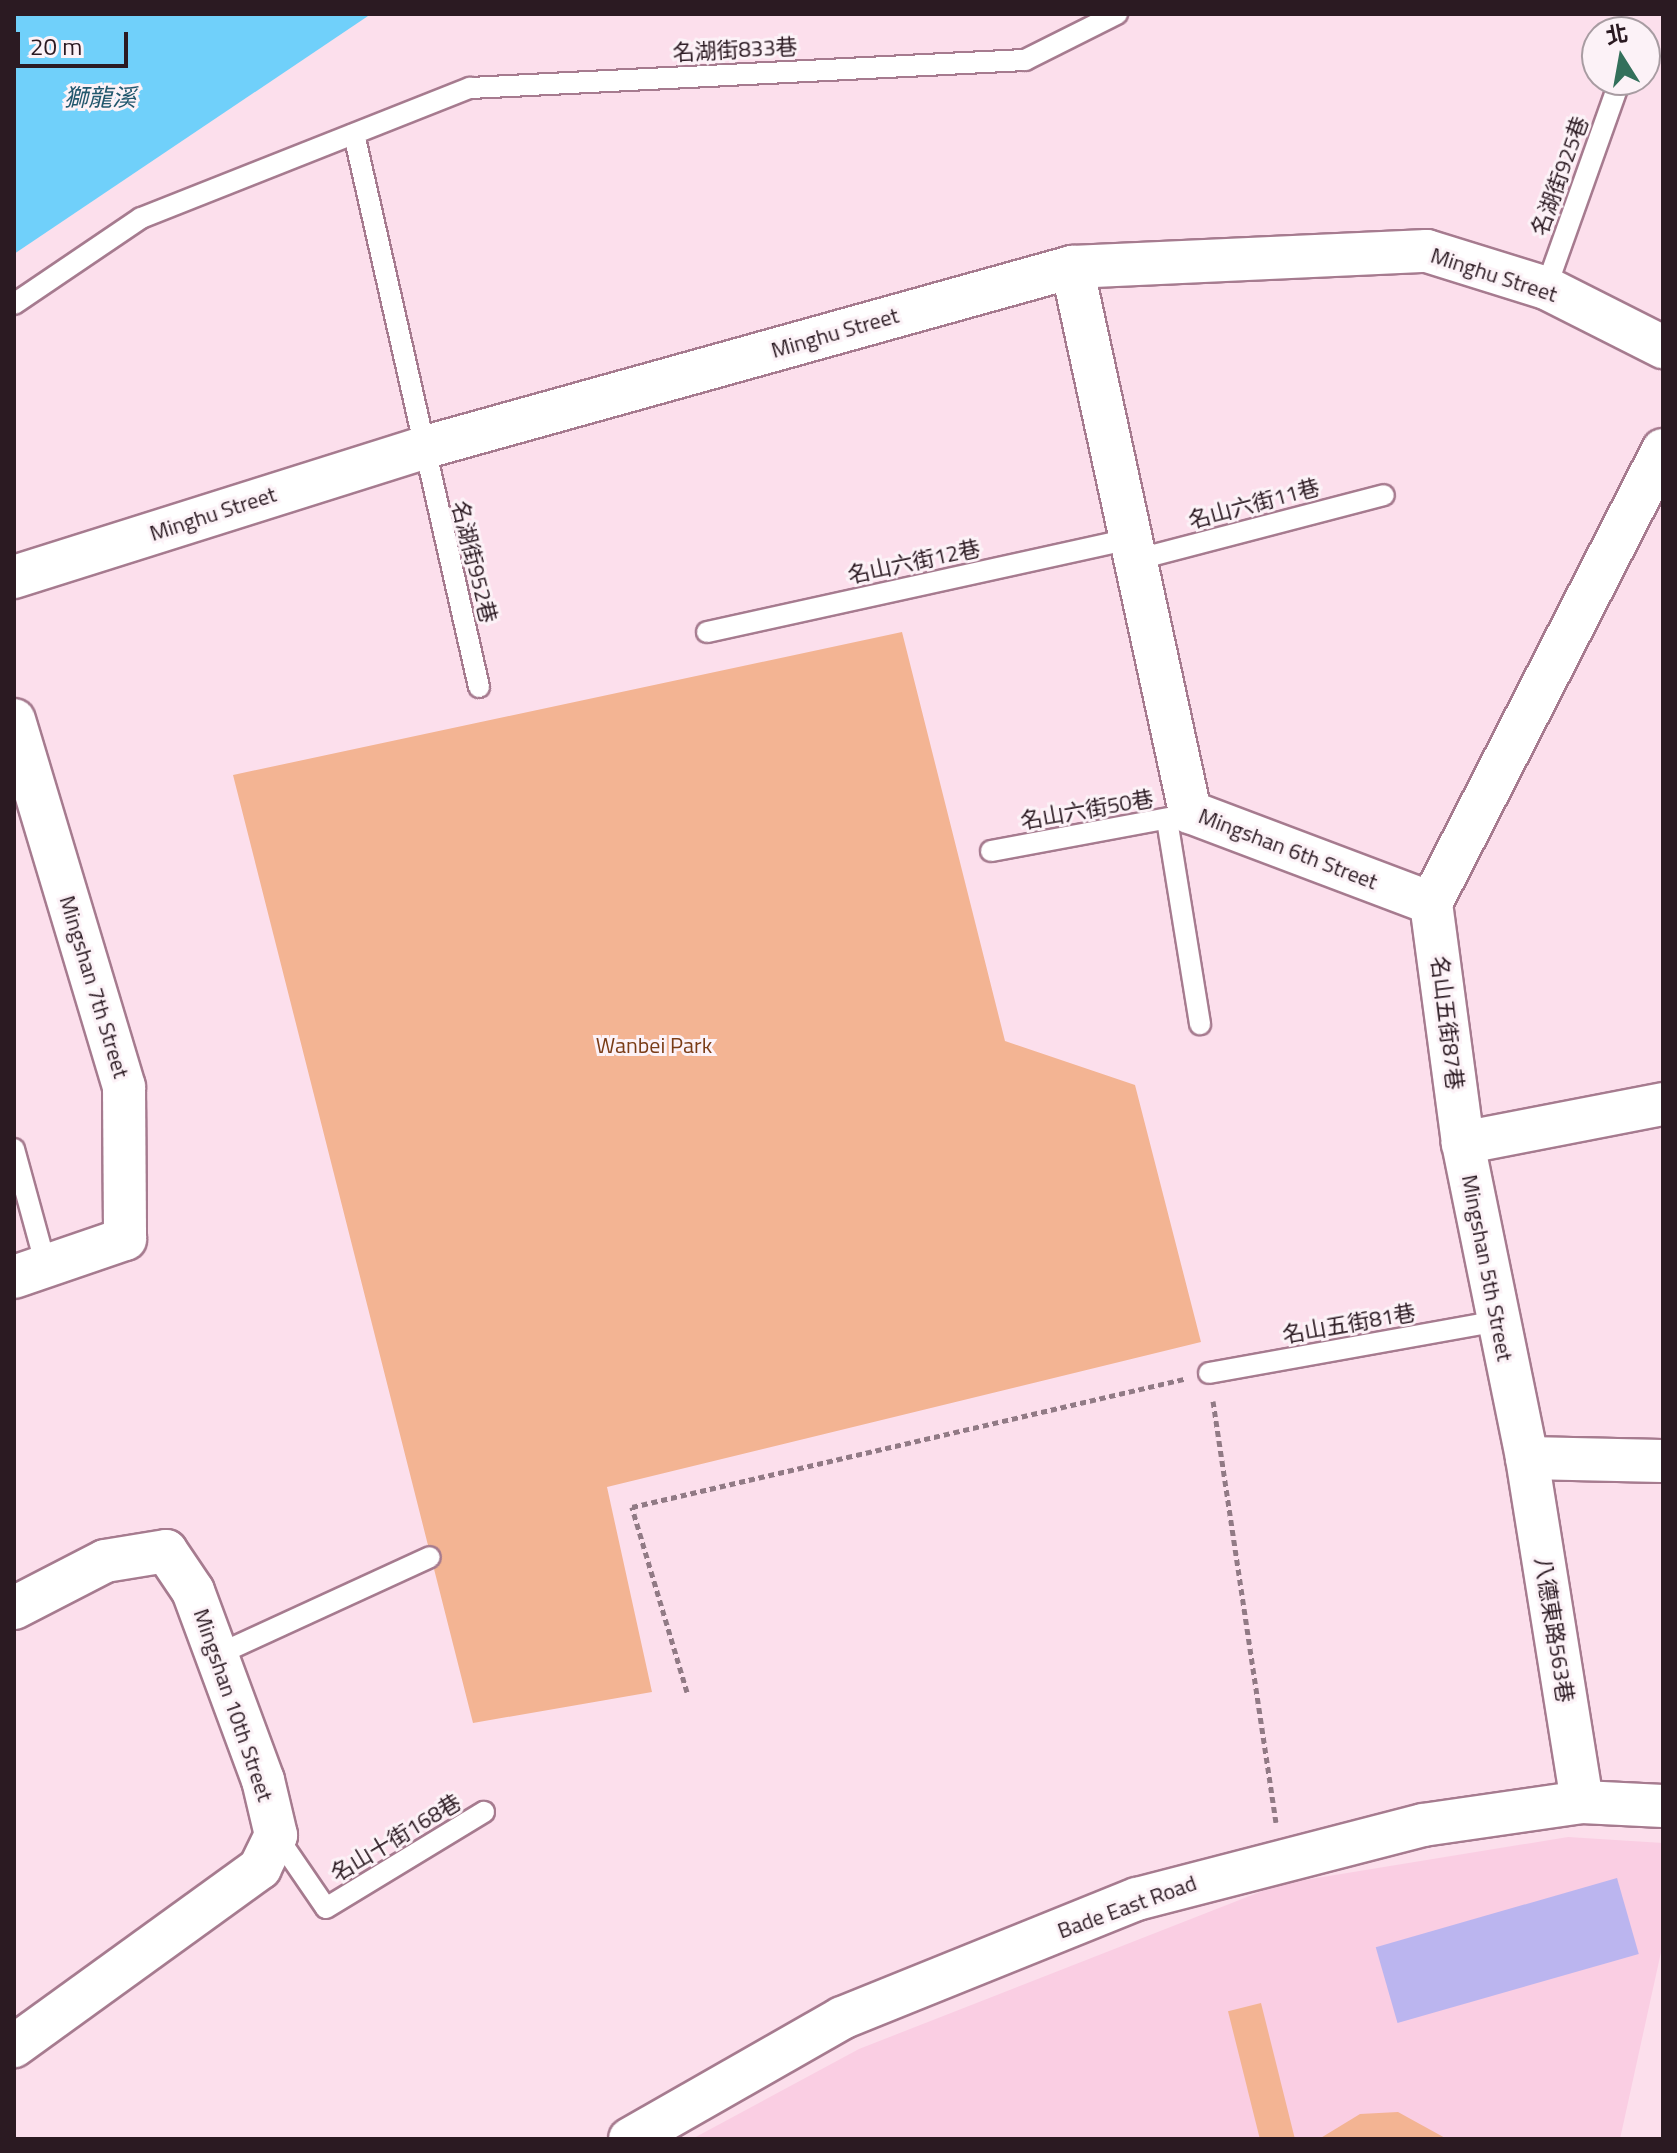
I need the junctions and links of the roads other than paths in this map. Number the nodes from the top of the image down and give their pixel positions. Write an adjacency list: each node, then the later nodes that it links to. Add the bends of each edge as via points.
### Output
1 (1117, 14): 3 (lane, 名湖街833巷, via 1025,60 470,88)
2 (1614, 96): 5 (lane, 名湖街925巷)
3 (354, 134): 6 (lane, 名湖街833巷, via 141,218); 8 (lane)
4 (1072, 267): 5 (street, Minghu Street, via 1427,251); 8 (street, Minghu Street); 11 (street, Mingshan 6th Street)
5 (1546, 288): 7 (street, Minghu Street)
6 (14, 304)
7 (1663, 347)
8 (422, 448): 12 (street, Minghu Street); 14 (lane, 名湖街952巷)
9 (1663, 450): 18 (street)
10 (1384, 495): 11 (lane, 名山六街11巷)
11 (1133, 549): 13 (lane, 名山六街12巷); 16 (street, Mingshan 6th Street)
12 (14, 577)
13 (707, 632)
14 (479, 687)
15 (14, 720): 23 (street, Mingshan 7th Street, via 124,1087 125,1239)
16 (1178, 816): 17 (lane, 名山六街50巷); 18 (street, Mingshan 6th Street); 19 (lane)
17 (991, 851)
18 (1431, 903): 21 (street, 名山五街87巷)
19 (1200, 1024)
20 (1663, 1104): 21 (street, Mingshan 5th Street)
21 (1463, 1143): 24 (street, Mingshan 5th Street)
22 (14, 1149): 23 (lane)
23 (30, 1272)
24 (1497, 1321): 25 (lane, 名山五街81巷); 26 (street, Mingshan 5th Street)
25 (1209, 1373)
26 (1527, 1458): 27 (street); 31 (street, 八德東路563巷)
27 (1663, 1461)
28 (430, 1557): 30 (lane)
29 (14, 1608): 30 (street, Mingshan 10th Street, via 105,1561 166,1551 193,1591)
30 (217, 1655): 34 (street, Mingshan 10th Street)
31 (1582, 1802): 32 (street, Bade East Road); 36 (street, Bade East Road, via 1282,1857 1137,1899 842,2018)
32 (1663, 1806)
33 (484, 1812): 34 (lane, 名山十街168巷, via 326,1908)
34 (276, 1835): 35 (street, via 260,1868)
35 (14, 2046)
36 (630, 2139)

